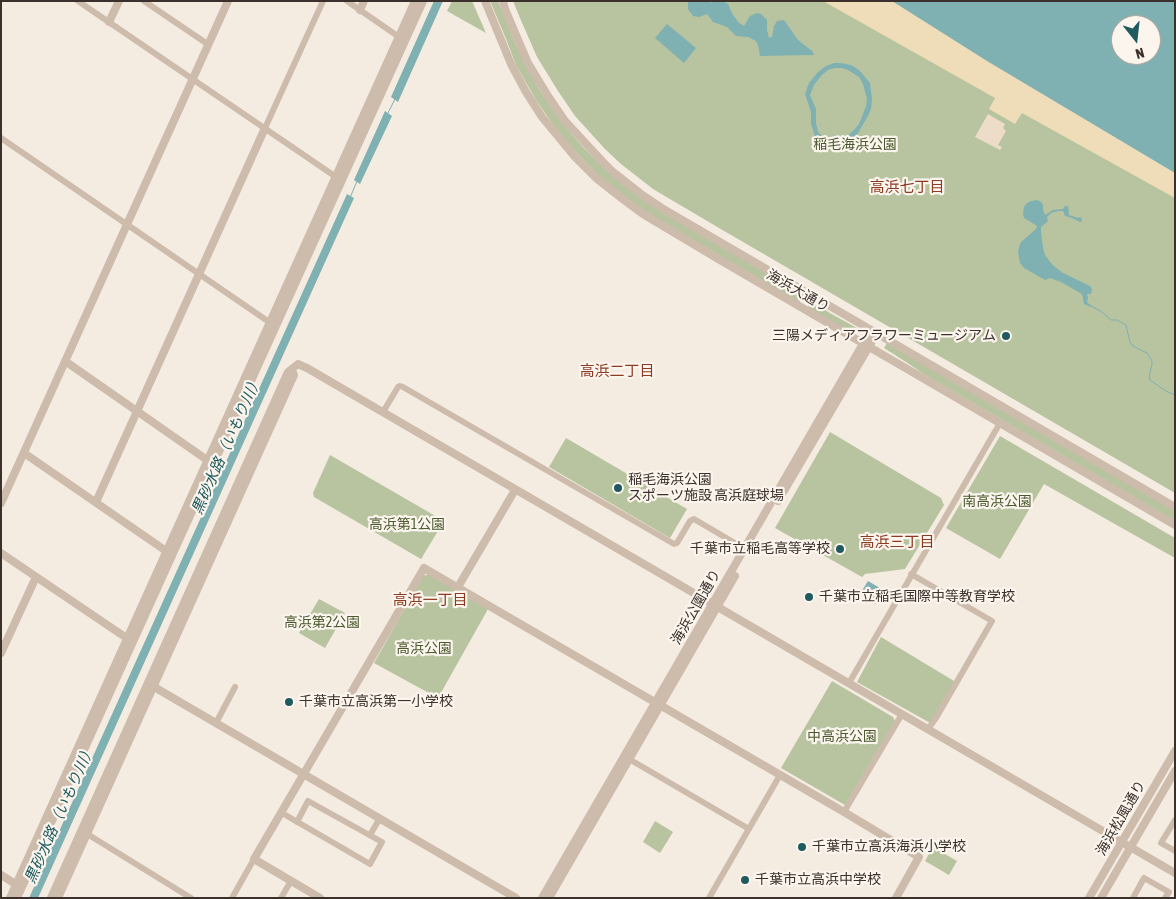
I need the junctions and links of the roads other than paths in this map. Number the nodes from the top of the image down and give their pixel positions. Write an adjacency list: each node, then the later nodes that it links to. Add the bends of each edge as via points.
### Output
1 (78, 1): 13 (street)
2 (119, 1): 13 (street)
3 (144, 1): 15 (street)
4 (228, 1): 15 (street)
5 (323, 1): 17 (street)
6 (347, 1): 12 (street)
7 (364, 1): 12 (street)
8 (415, 1): 14 (street)
9 (423, 1): 19 (street)
10 (485, 1): 23 (street, 海浜大通り, via 526,92 552,130 584,166 642,214)
11 (502, 4): 22 (street, 海浜大通り, via 528,63 548,96 565,121 613,172 665,210)
12 (360, 10): 14 (street)
13 (109, 22): 16 (street)
14 (399, 37): 19 (street)
15 (209, 45): 16 (street)
16 (193, 80): 17 (street); 20 (street)
17 (265, 128): 19 (street); 21 (street)
18 (1, 138): 20 (street)
19 (339, 179): 24 (street)
20 (127, 224): 21 (street); 27 (street)
21 (199, 274): 24 (street); 28 (street)
22 (810, 294): 23 (street); 25 (street, 海浜大通り)
23 (802, 308): 26 (street, 海浜大通り)
24 (273, 324): 32 (street)
25 (874, 331): 26 (street, 海浜公園通り); 36 (street, 海浜大通り)
26 (866, 345): 30 (street, 海浜大通り); 38 (street, 海浜公園通り); 44 (street, 海浜公園通り)
27 (65, 362): 28 (street); 31 (street)
28 (137, 412): 32 (street); 34 (street)
29 (383, 412): 33 (street); 38 (street, via 398,387 403,387 674,544 694,519); 48 (street, via 307,368 298,364 294,366 294,374)
30 (1000, 423): 37 (street, 海浜大通り); 41 (street)
31 (24, 453): 34 (street); 35 (street)
32 (211, 462): 40 (street)
33 (515, 490): 43 (street); 44 (street)
34 (96, 502): 40 (street)
35 (1, 503)
36 (1175, 507)
37 (1175, 525)
38 (745, 549): 44 (street, 海浜公園通り)
39 (1, 553): 42 (street)
40 (170, 553): 45 (street)
41 (912, 574): 47 (street); 53 (street, via 992,621)
42 (36, 577): 45 (street); 46 (street)
43 (458, 587): 50 (street); 57 (street, via 424,568)
44 (715, 605): 47 (street); 50 (street, 海浜公園通り)
45 (130, 640): 74 (street)
46 (1, 653)
47 (849, 683): 51 (street)
48 (150, 684): 52 (street); 65 (street)
49 (235, 687): 52 (street)
50 (658, 704): 55 (street, 海浜公園通り); 58 (street); 84 (street, 海浜公園通り)
51 (902, 714): 53 (street); 59 (street)
52 (216, 723): 57 (street)
53 (928, 729): 67 (street)
54 (1175, 751): 67 (street, 海浜松風通り)
55 (629, 759): 64 (street); 85 (street, 海浜公園通り)
56 (1175, 771): 68 (street, 海浜松風通り)
57 (304, 774): 60 (street); 61 (street)
58 (780, 775): 59 (street); 64 (street)
59 (844, 812): 87 (street, via 919,857)
60 (282, 813): 62 (street); 70 (street)
61 (380, 818): 66 (street); 83 (street)
62 (297, 822): 66 (street, via 308,801); 66 (street, via 370,864 382,842)
63 (1174, 822): 69 (street, via 1161,843)
64 (749, 829): 86 (street)
65 (84, 832): 77 (street); 78 (street); 79 (street)
66 (370, 835)
67 (1122, 842): 68 (street); 88 (street, 海浜松風通り)
68 (1130, 847): 71 (street); 89 (street, 海浜松風通り)
69 (1175, 851)
70 (254, 860): 73 (street); 80 (street)
71 (1175, 873)
72 (1, 875): 74 (street)
73 (291, 881): 81 (street); 82 (street)
74 (19, 886): 75 (street); 76 (street)
75 (10, 898)
76 (17, 898)
77 (50, 898)
78 (58, 898)
79 (191, 898)
80 (232, 898)
81 (281, 898)
82 (320, 898)
83 (516, 898)
84 (542, 898)
85 (548, 898)
86 (709, 898)
87 (896, 898)
88 (1090, 898)
89 (1101, 898)
90 (1133, 898): 91 (street, via 1144,878 1169,892)
91 (1165, 898)

